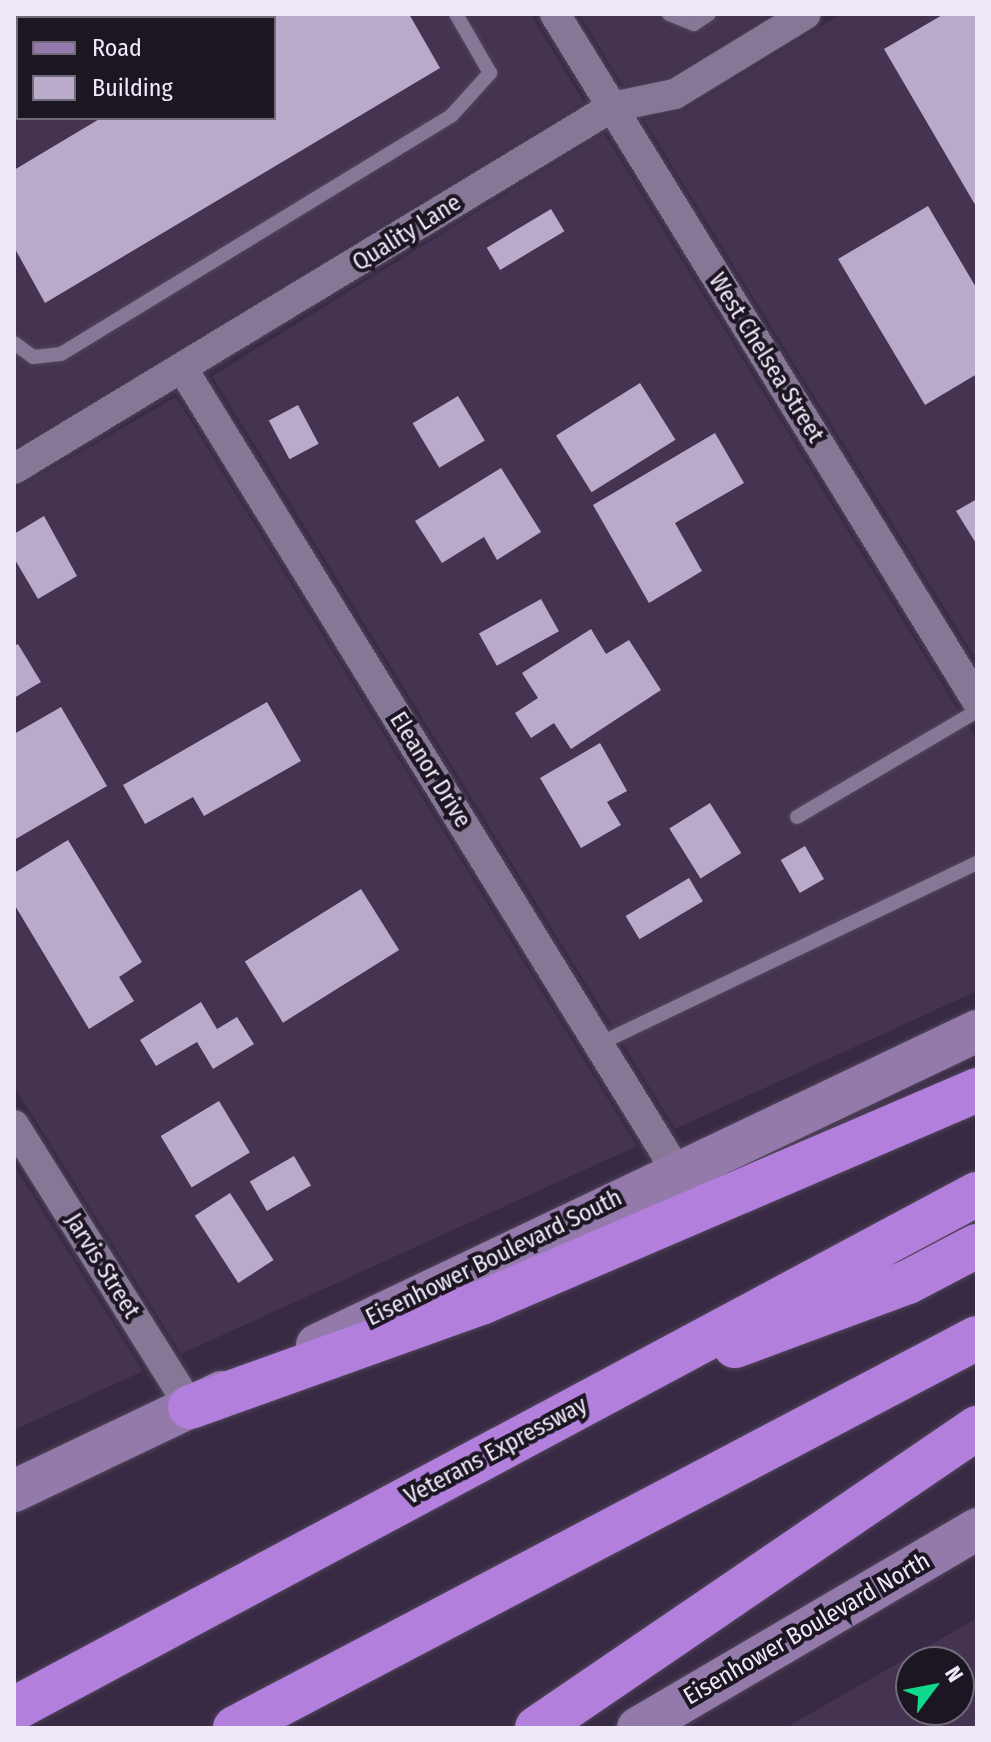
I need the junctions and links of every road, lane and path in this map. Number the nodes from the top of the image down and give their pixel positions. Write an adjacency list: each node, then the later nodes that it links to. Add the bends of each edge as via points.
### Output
1 (456, 14): 7 (lane, via 490,73 452,115 61,354 33,357)
2 (555, 14): 6 (street, West Chelsea Street)
3 (669, 14): 4 (lane, via 694,24)
4 (709, 14)
5 (806, 14): 6 (street, Quality Lane, via 675,94)
6 (612, 107): 8 (street, Quality Lane); 10 (street, West Chelsea Street)
7 (14, 343)
8 (184, 371): 9 (street, Quality Lane); 15 (street, Eleanor Drive)
9 (14, 469)
10 (977, 701)
11 (977, 711): 12 (lane)
12 (797, 817)
13 (977, 863): 15 (lane)
14 (977, 1031): 18 (main road, Eisenhower Boulevard South)
15 (599, 1044): 18 (street, Eleanor Drive)
16 (977, 1090): 23 (highway, via 481,1303)
17 (14, 1125): 23 (street, Jarvis Street)
18 (676, 1170): 23 (main road, Eisenhower Boulevard South)
19 (977, 1194): 22 (highway, Veterans Expressway)
20 (977, 1246): 22 (highway, via 777,1333)
21 (977, 1338): 28 (highway)
22 (644, 1372): 27 (highway, Veterans Expressway)
23 (190, 1407): 25 (main road, Eisenhower Boulevard South)
24 (977, 1428): 29 (highway)
25 (14, 1491)
26 (977, 1529): 30 (main road, Eisenhower Boulevard North)
27 (14, 1709)
28 (235, 1728)
29 (537, 1728)
30 (638, 1728)

